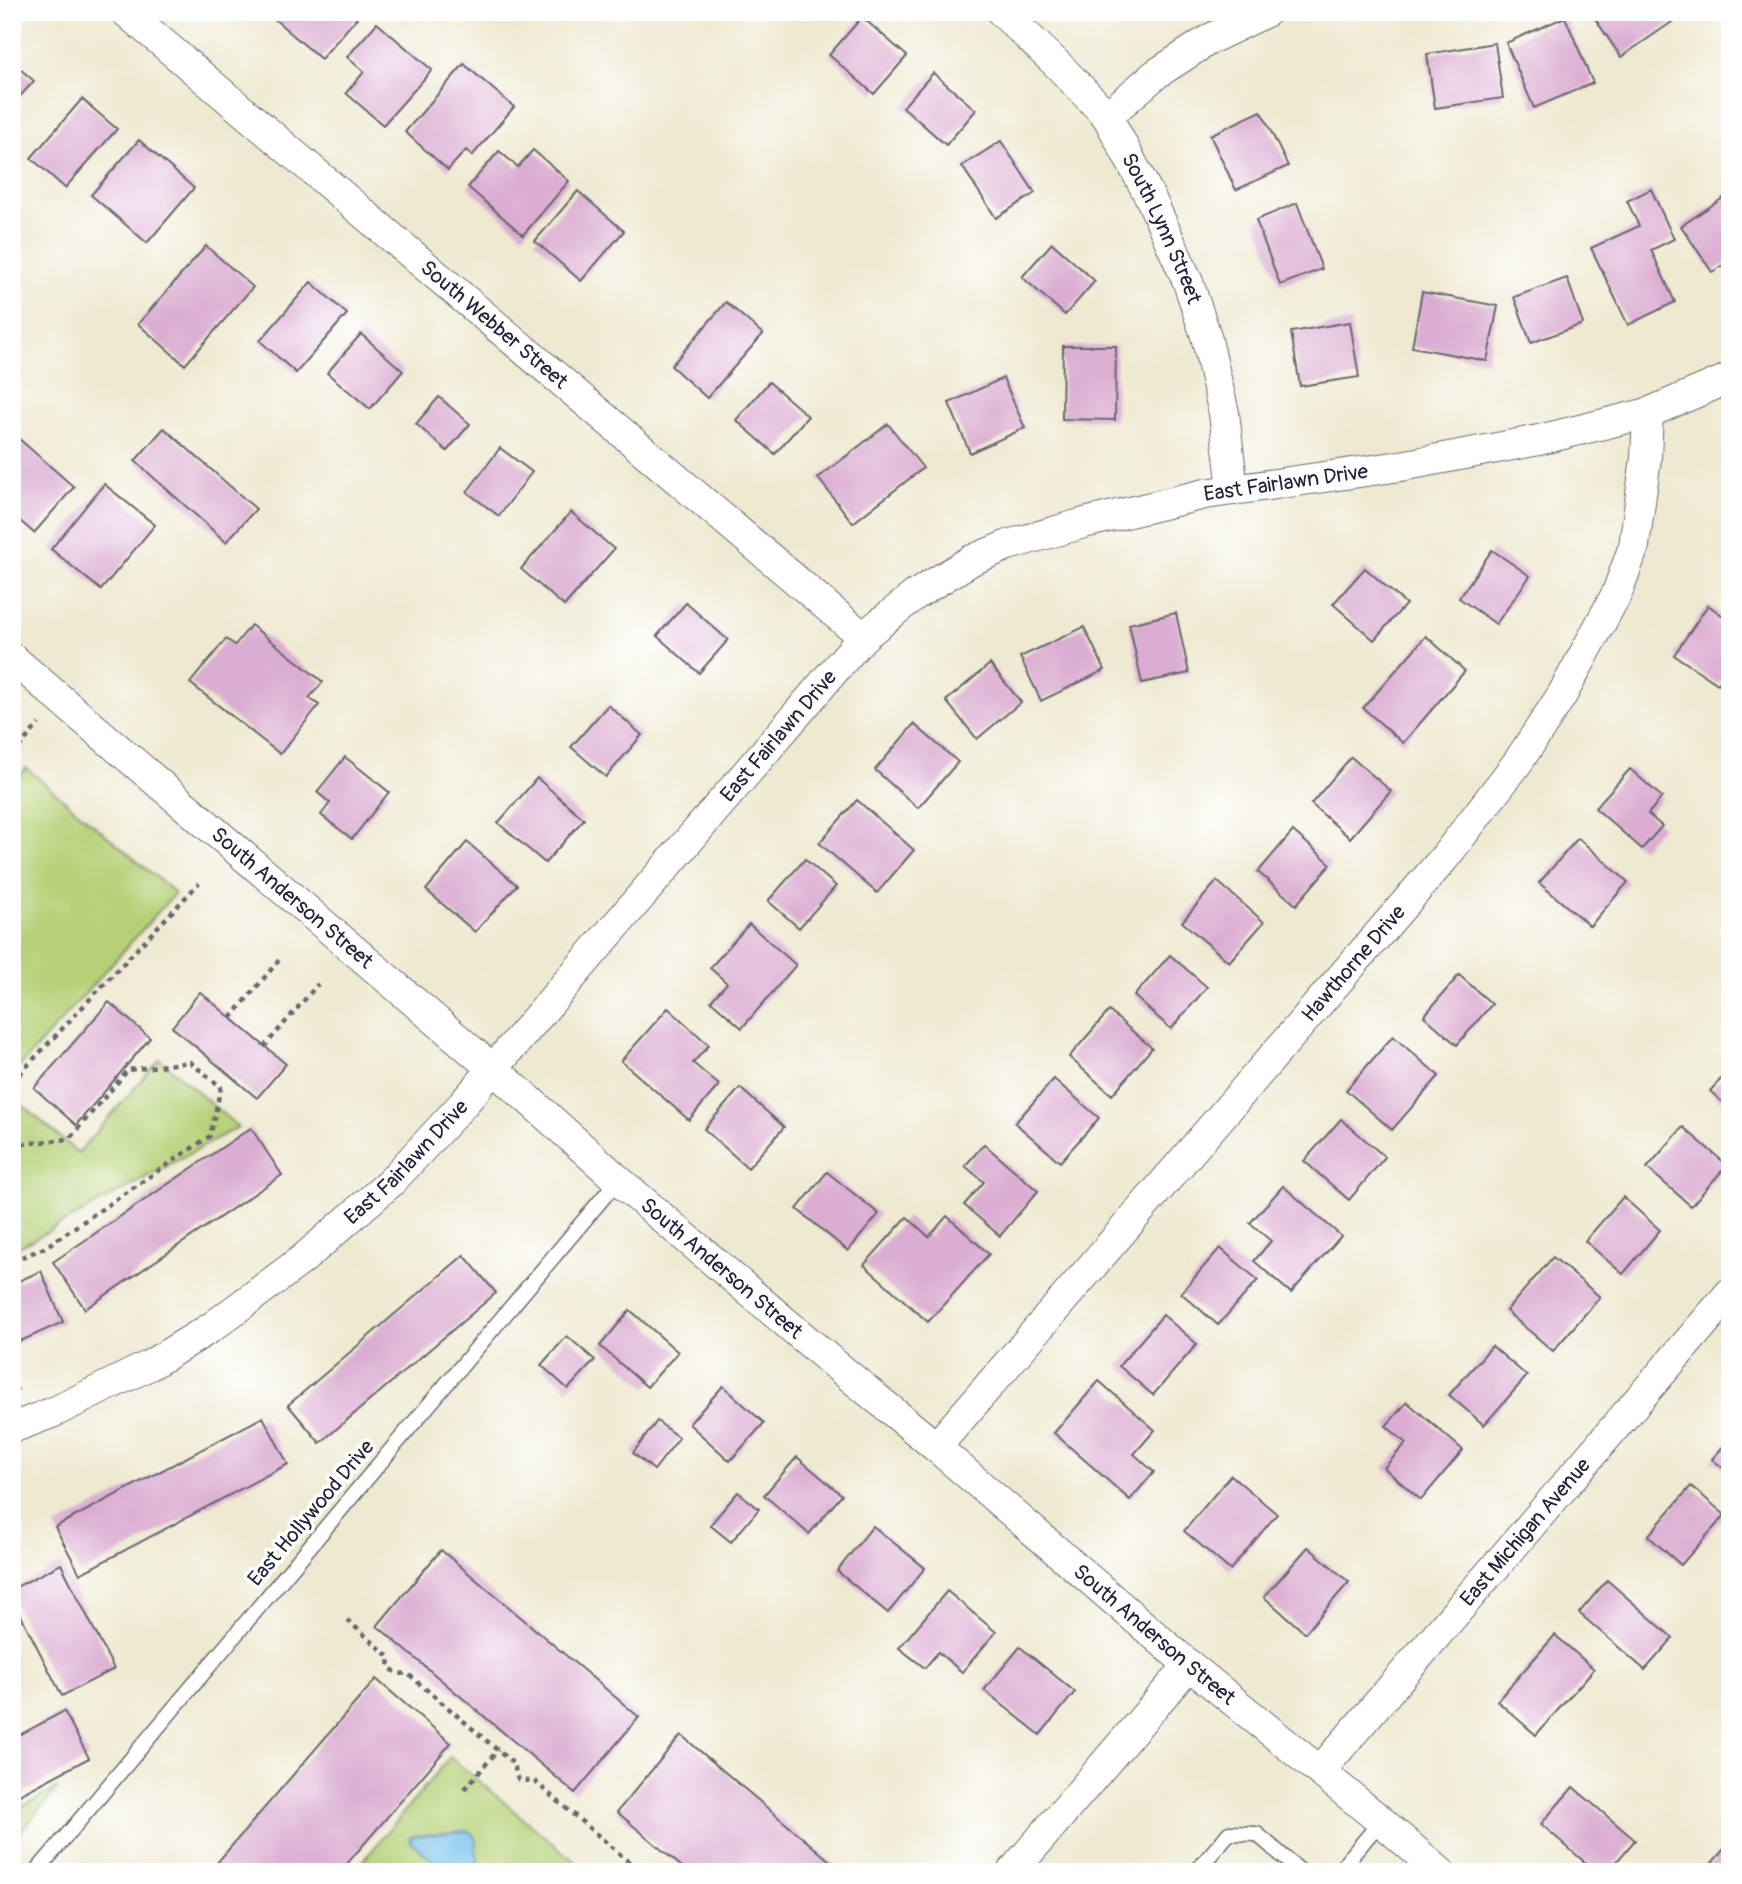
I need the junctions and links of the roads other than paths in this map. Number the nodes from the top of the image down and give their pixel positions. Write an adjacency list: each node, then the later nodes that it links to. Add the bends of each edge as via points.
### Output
1 (126, 12): 8 (street, South Webber Street)
2 (1002, 12): 4 (street, South Lynn Street)
3 (1266, 12): 4 (street, via 1210,39 1156,74)
4 (1107, 116): 7 (street, South Lynn Street, via 1152,199 1192,293 1224,413)
5 (1730, 378): 6 (street, East Fairlawn Drive)
6 (1648, 413): 7 (street, East Fairlawn Drive, via 1413,464); 14 (street, Hawthorne Drive, via 1634,546 1617,593 1562,695 1518,762 1445,858)
7 (1233, 490): 8 (street, East Fairlawn Drive, via 1008,545 972,560 915,595)
8 (863, 637): 10 (street, East Fairlawn Drive)
9 (12, 658): 10 (street, South Anderson Street)
10 (492, 1069): 11 (street, South Anderson Street); 13 (street, East Fairlawn Drive, via 391,1182 303,1259 212,1327 150,1365)
11 (618, 1180): 14 (street, South Anderson Street); 18 (lane, East Hollywood Drive)
12 (1730, 1293): 16 (street, East Michigan Avenue)
13 (12, 1428)
14 (936, 1447): 15 (street, South Anderson Street)
15 (1189, 1665): 16 (street, South Anderson Street); 19 (street)
16 (1320, 1771): 17 (street, South Anderson Street)
17 (1381, 1821): 22 (lane); 23 (street, South Anderson Street)
18 (36, 1872)
19 (1012, 1872)
20 (1196, 1872): 21 (lane, via 1229,1833 1257,1834)
21 (1301, 1872)
22 (1338, 1872)
23 (1440, 1872)

